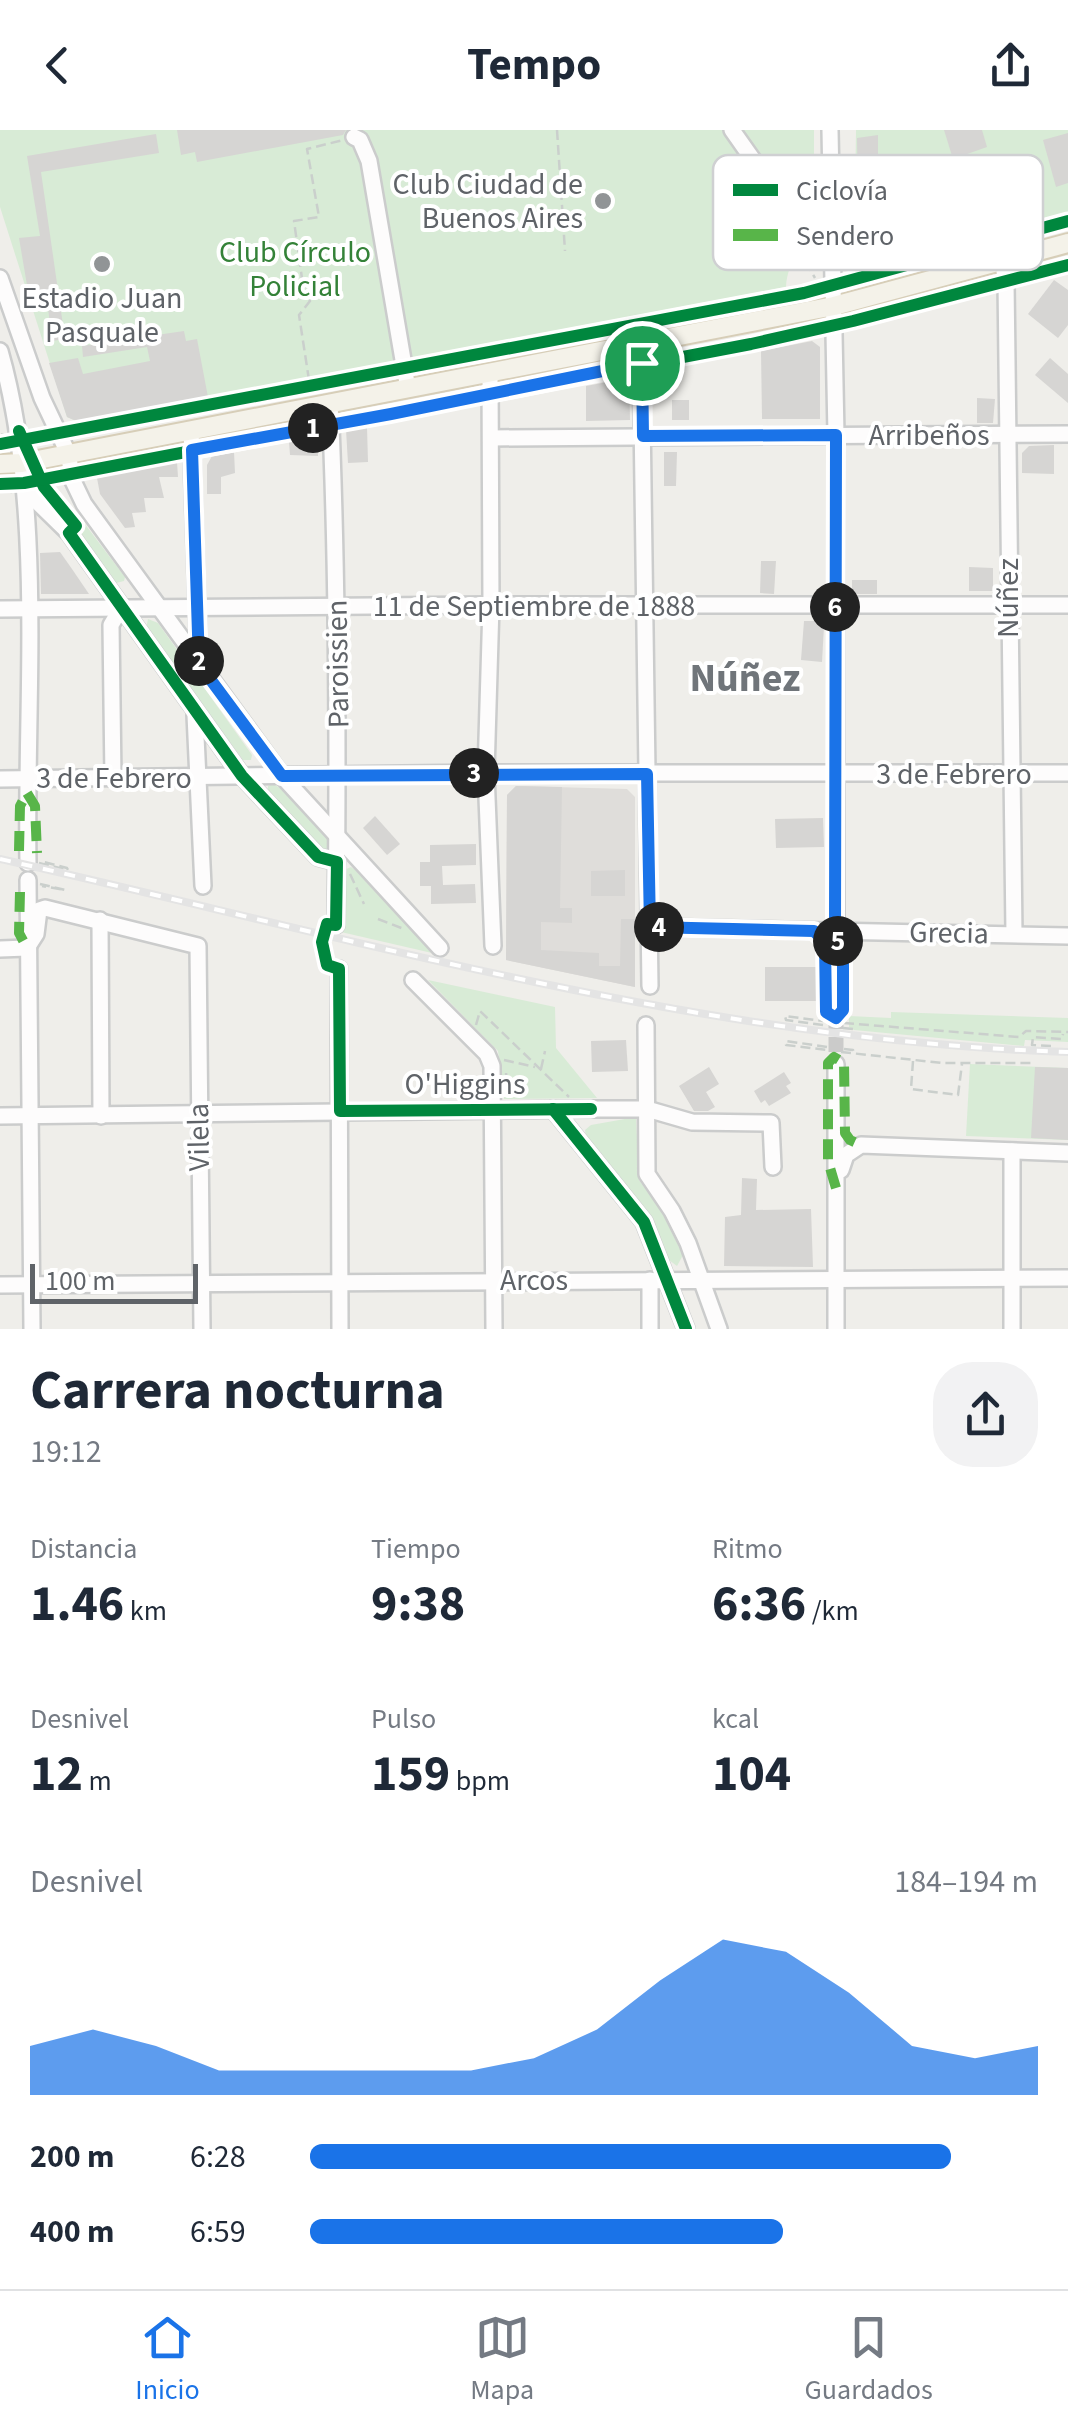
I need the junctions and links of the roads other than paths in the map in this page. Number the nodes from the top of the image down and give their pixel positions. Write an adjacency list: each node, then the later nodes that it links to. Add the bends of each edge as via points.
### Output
1 (732, 130): 4 (street)
2 (830, 130): 5 (street)
3 (354, 137): 16 (street, via 369,162)
4 (750, 155)
5 (831, 155)
6 (1068, 244): 7 (main road)
7 (1043, 250)
8 (833, 270): 12 (street)
9 (968, 270): 12 (main road)
10 (1004, 270): 21 (street, Núñez)
11 (0, 278): 17 (street)
12 (834, 306): 13 (main road); 23 (street)
13 (641, 344): 15 (main road); 24 (street)
14 (0, 351): 18 (street)
15 (490, 373): 16 (main road); 25 (street)
16 (408, 389): 19 (main road)
17 (42, 398): 18 (street, via 28,392); 26 (street)
18 (15, 404): 26 (street, via 19,436)
19 (330, 404): 20 (main road); 38 (street, Paroissien, via 347,420)
20 (190, 430): 26 (main road); 36 (street)
21 (1008, 434): 22 (street, Arribeños); 23 (street, Arribeños); 34 (street, Núñez)
22 (1068, 434)
23 (836, 435): 24 (street, Arribeños); 33 (street)
24 (643, 436): 25 (street, Arribeños); 32 (street)
25 (491, 438): 31 (street)
26 (44, 458): 27 (main road); 28 (street); 29 (street, via 72,478)
27 (0, 464)
28 (25, 487): 30 (street); 41 (street)
29 (84, 504): 30 (street, via 72,518); 37 (street)
30 (53, 506): 39 (street)
31 (491, 604): 32 (street, 11 de Septiembre de 1888); 38 (street, 11 de Septiembre de 1888); 44 (street)
32 (645, 605): 33 (street, 11 de Septiembre de 1888); 46 (street)
33 (834, 605): 34 (street, 11 de Septiembre de 1888); 47 (street)
34 (1008, 605): 35 (street, 11 de Septiembre de 1888); 48 (street, Núñez)
35 (1068, 605)
36 (196, 606): 37 (street, 11 de Septiembre de 1888); 38 (street, 11 de Septiembre de 1888); 42 (street)
37 (156, 607): 39 (street, 11 de Septiembre de 1888); 42 (street)
38 (338, 607): 49 (street, Paroissien)
39 (121, 608): 41 (street, 11 de Septiembre de 1888); 43 (street); 52 (street, via 111,625)
40 (0, 610): 41 (street, 11 de Septiembre de 1888)
41 (28, 610): 55 (street)
42 (199, 664): 51 (street)
43 (195, 712): 50 (street); 53 (street)
44 (486, 773): 46 (street, 3 de Febrero); 49 (street, 3 de Febrero); 66 (street)
45 (1068, 773): 48 (street, 3 de Febrero)
46 (647, 774): 47 (street, 3 de Febrero); 61 (street)
47 (835, 774): 48 (street, 3 de Febrero); 63 (street)
48 (1010, 774): 64 (street, Núñez)
49 (339, 775): 51 (street, 3 de Febrero); 56 (street, Paroissien)
50 (242, 776): 51 (street, 3 de Febrero); 53 (street, 3 de Febrero); 57 (street, via 318,858)
51 (282, 776): 56 (street)
52 (113, 778): 53 (street, 3 de Febrero); 55 (street, 3 de Febrero)
53 (198, 778): 58 (street)
54 (0, 779): 55 (street, 3 de Febrero)
55 (27, 786): 68 (street, via 31,870 19,933)
56 (339, 837): 57 (street, Paroissien); 69 (street)
57 (336, 862): 60 (street, Paroissien)
58 (203, 886)
59 (100, 920): 68 (street, via 39,910); 78 (street, Vilela, via 198,946); 81 (street)
60 (331, 927)
61 (650, 927): 62 (street, Grecia); 72 (street)
62 (814, 931): 63 (street, Grecia); 63 (street, via 825,942 834,1020)
63 (835, 931): 64 (street, Grecia)
64 (1014, 934): 65 (street, Grecia)
65 (1068, 936)
66 (494, 946)
67 (0, 948): 68 (street)
68 (27, 948): 80 (street)
69 (440, 948)
70 (333, 965): 77 (street)
71 (413, 980): 74 (street, via 498,1062)
72 (650, 986)
73 (646, 1025): 76 (street)
74 (494, 1108): 75 (street, O'Higgins); 77 (street, O'Higgins); 90 (street)
75 (553, 1109): 76 (street, O'Higgins); 92 (street, via 644,1222)
76 (647, 1109): 85 (street, O'Higgins, via 692,1122 772,1123); 93 (street, via 648,1174)
77 (340, 1111): 78 (street, O'Higgins); 95 (street)
78 (198, 1114): 81 (street, O'Higgins); 94 (street, Vilela)
79 (0, 1116): 80 (street, O'Higgins)
80 (29, 1116): 81 (street, O'Higgins); 96 (street)
81 (101, 1116)
82 (861, 1145): 83 (street); 86 (street, via 845,1157); 86 (street, via 844,1130 843,1062 829,1056)
83 (1012, 1151): 84 (street); 87 (street)
84 (1068, 1153)
85 (773, 1167)
86 (836, 1188): 89 (street)
87 (1012, 1277): 88 (street, Arcos); 89 (street, Arcos); 106 (street)
88 (1068, 1278)
89 (836, 1279): 93 (street, Arcos); 105 (street)
90 (494, 1280): 91 (street, Arcos); 95 (street, Arcos); 101 (street)
91 (650, 1280): 92 (street, Arcos); 102 (street)
92 (668, 1280): 93 (street, Arcos); 103 (street)
93 (702, 1280): 104 (street)
94 (201, 1282): 95 (street, Arcos); 96 (street, Arcos); 99 (street, Vilela)
95 (340, 1282): 100 (street)
96 (32, 1284): 97 (street, Arcos); 98 (street)
97 (0, 1285)
98 (32, 1329)
99 (202, 1329)
100 (340, 1329)
101 (494, 1329)
102 (650, 1329)
103 (686, 1329)
104 (719, 1329)
105 (836, 1329)
106 (1012, 1329)

